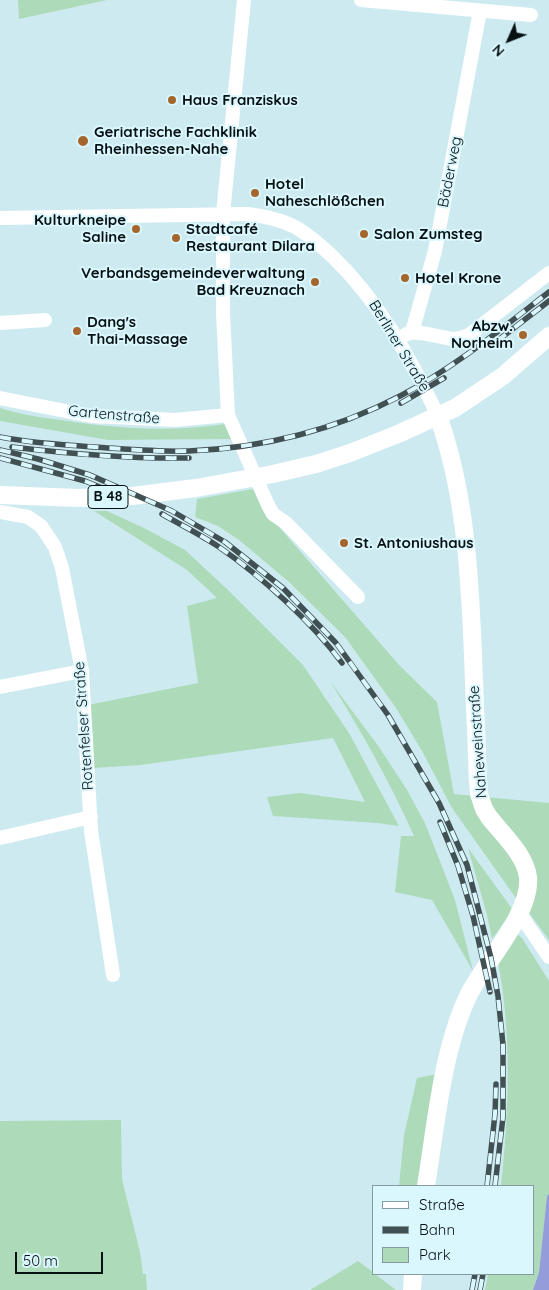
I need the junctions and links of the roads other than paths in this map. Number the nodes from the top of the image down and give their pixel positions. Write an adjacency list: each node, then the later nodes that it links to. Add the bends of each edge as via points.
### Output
1 (244, 0): 5 (street)
2 (361, 0): 3 (street)
3 (480, 10): 4 (street); 10 (street, Bäderweg, via 435,250)
4 (531, 15)
5 (223, 214): 6 (street, Berliner Straße); 12 (street, Berliner Straße, via 271,218 308,236 362,288); 15 (street, via 222,312)
6 (0, 218)
7 (549, 273): 10 (street, via 469,335 452,339)
8 (45, 320): 9 (street)
9 (0, 323)
10 (412, 332): 12 (street)
11 (549, 336): 14 (main road, B 48, via 484,390 455,408)
12 (398, 340): 14 (street, Berliner Straße)
13 (0, 398): 15 (street, Gartenstraße, via 90,416)
14 (436, 410): 16 (main road, B 48, via 358,450 273,474 132,496 79,498); 23 (main road, Naheweinstraße, via 450,454 465,536 479,794 484,810 526,868 528,888)
15 (229, 419): 18 (street, via 273,514 305,541)
16 (0, 494)
17 (0, 512): 19 (street, Rotenfelser Straße, via 28,517 41,526 55,548 64,577)
18 (358, 597)
19 (82, 671): 20 (street); 21 (street, Rotenfelser Straße)
20 (0, 687)
21 (91, 817): 22 (street); 25 (street, Rotenfelser Straße)
22 (0, 838)
23 (520, 914): 24 (street); 26 (main road, Naheweinstraße, via 478,977 457,1023 448,1056)
24 (549, 957)
25 (113, 975)
26 (426, 1185)
27 (413, 1275): 28 (main road)
28 (412, 1290)

